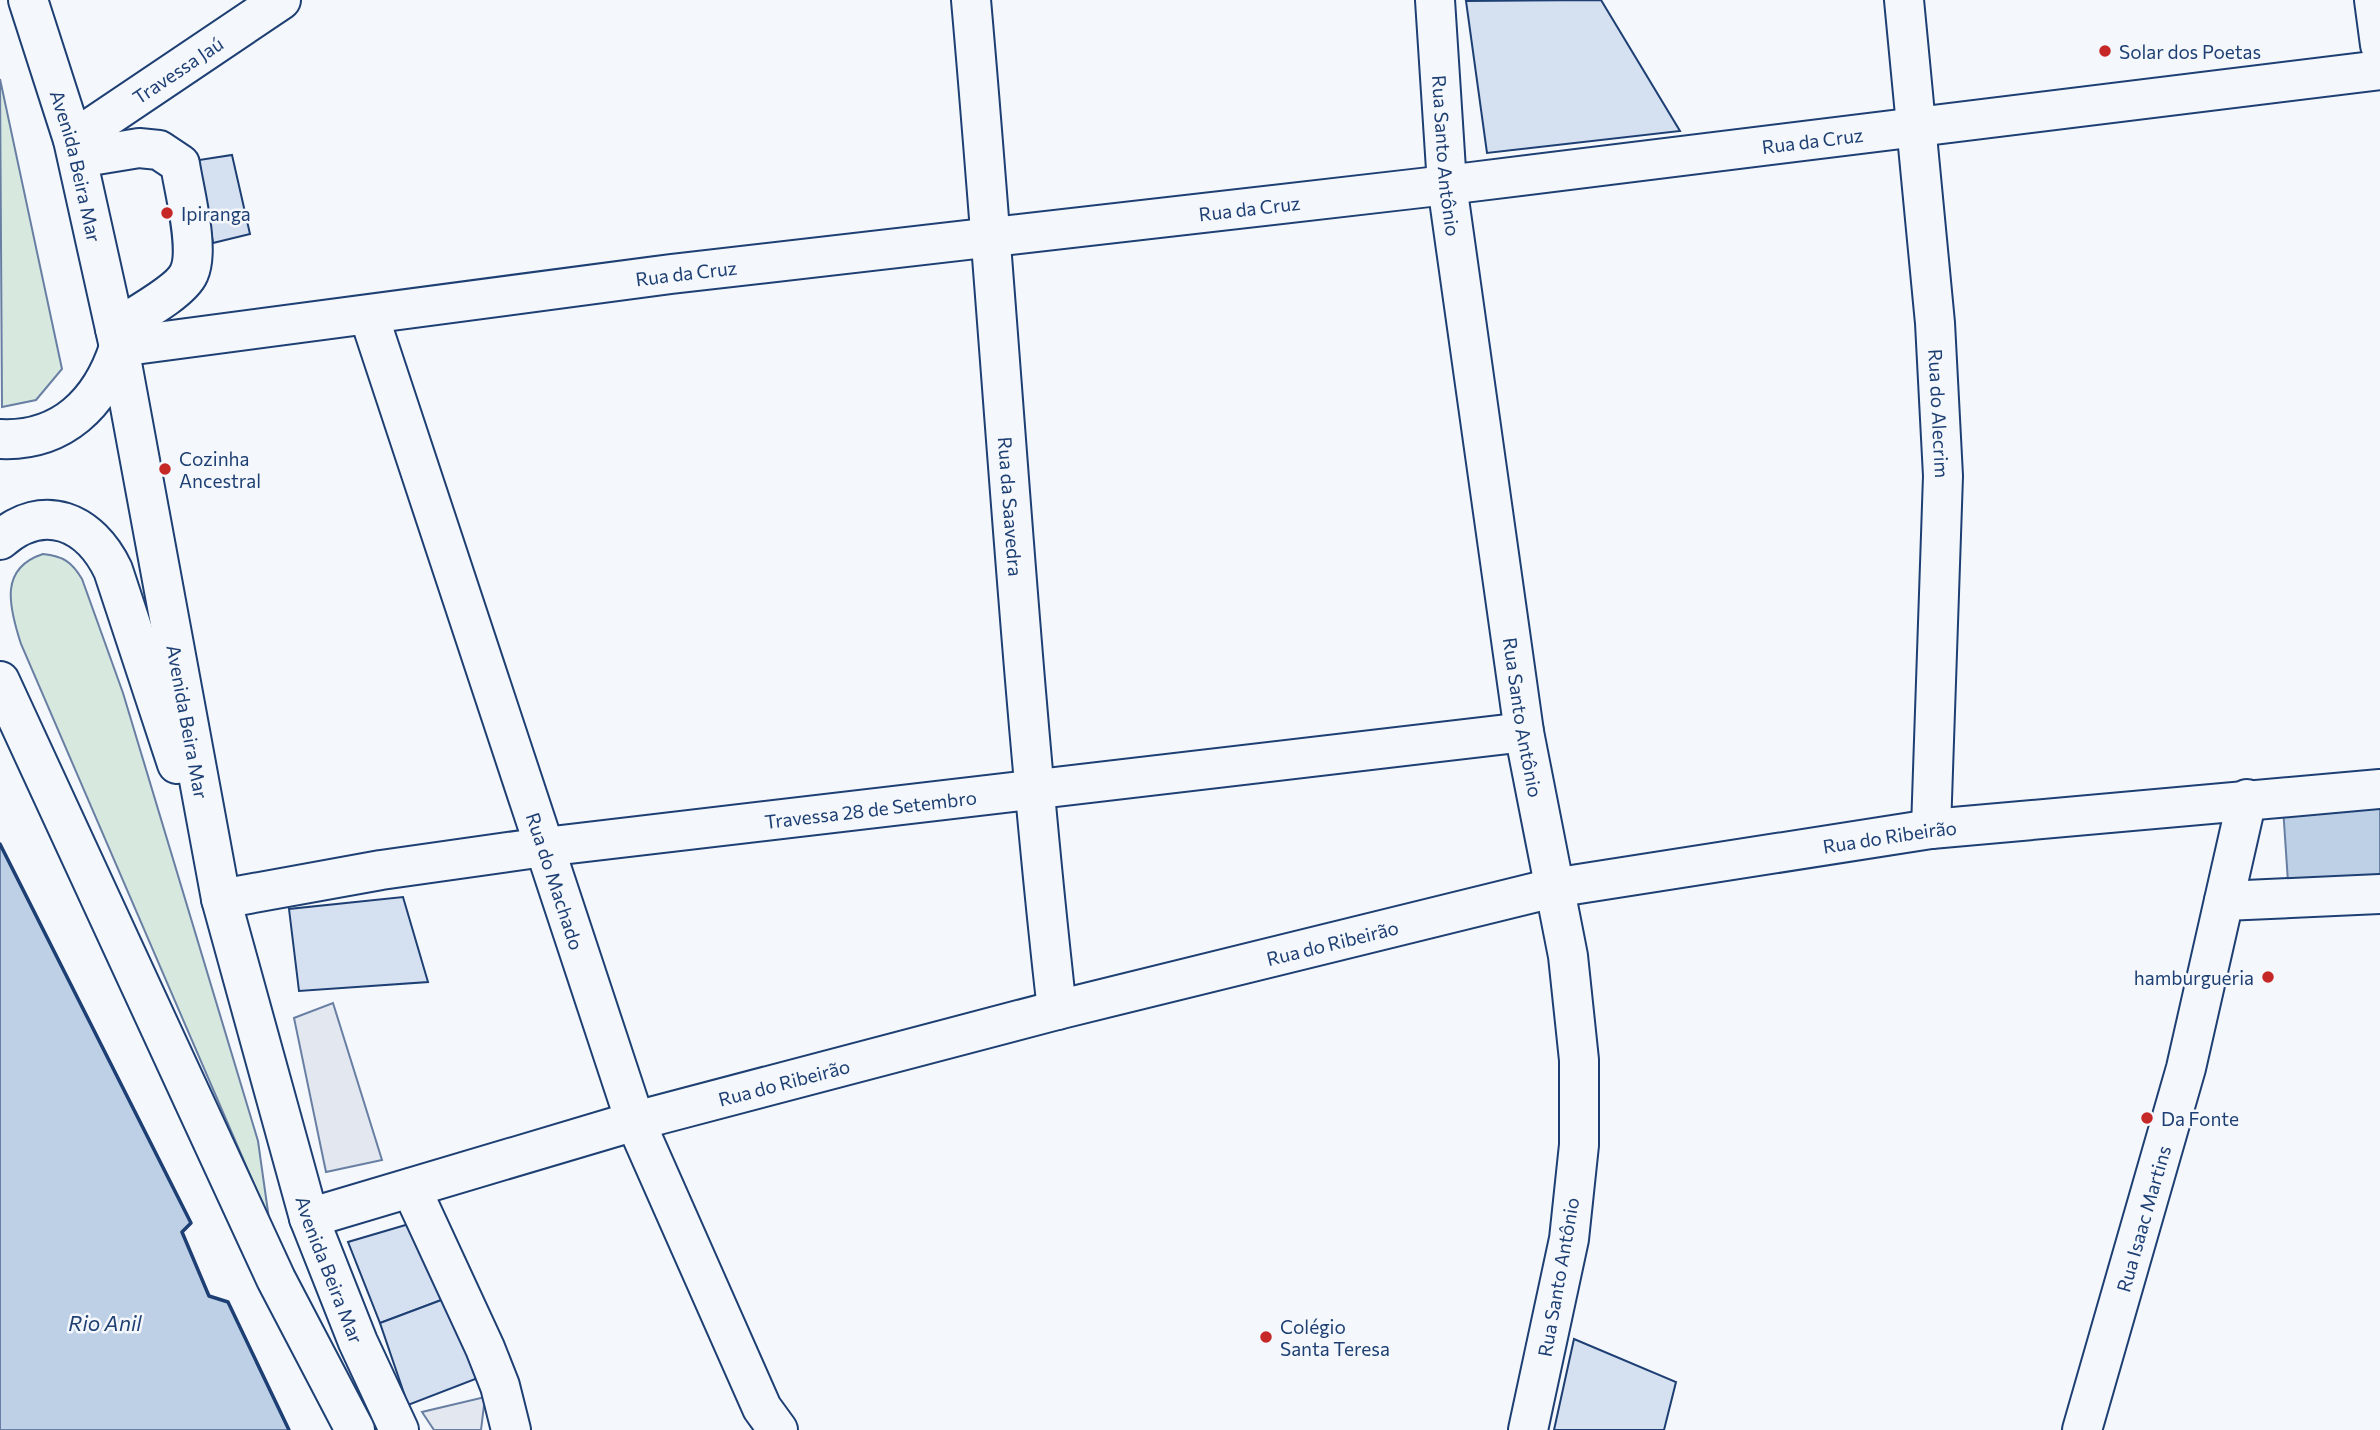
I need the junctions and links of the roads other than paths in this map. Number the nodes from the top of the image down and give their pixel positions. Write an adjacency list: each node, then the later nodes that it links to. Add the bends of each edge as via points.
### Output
1 (28, 0): 10 (street, Avenida Beira Mar)
2 (281, 0): 10 (street, Travessa Jaú)
3 (971, 0): 12 (street, Rua da Saavedra)
4 (1435, 0): 11 (street, Rua Santo Antônio)
5 (1904, 0): 9 (street, Rua do Alecrim)
6 (2374, 0): 7 (street)
7 (2380, 45)
8 (2380, 70): 9 (street, Rua da Cruz)
9 (1914, 127): 11 (street, Rua da Cruz); 22 (street, Rua do Alecrim, via 1935,323 1943,476)
10 (76, 149): 14 (street, Avenida Beira Mar); 14 (street, via 159,150 180,164 193,255 189,275)
11 (1447, 186): 12 (street, Rua da Cruz); 18 (street, Rua Santo Antônio)
12 (992, 235): 13 (street, Rua da Cruz); 20 (street, Rua da Saavedra)
13 (369, 316): 14 (street, Rua da Cruz); 23 (street, Rua do Machado)
14 (117, 338): 15 (street, via 102,387 78,415 43,435); 26 (street, Avenida Beira Mar)
15 (0, 439)
16 (0, 540): 26 (street, via 30,522 53,520 84,531 104,552)
17 (0, 681): 32 (street)
18 (1524, 732): 20 (street, Travessa 28 de Setembro); 24 (street, Rua Santo Antônio)
19 (2380, 789): 21 (street, Rua do Ribeirão)
20 (1032, 791): 23 (street, Travessa 28 de Setembro); 28 (street, Rua da Saavedra)
21 (2247, 799): 22 (street, Rua do Ribeirão); 27 (street, Rua Isaac Martins)
22 (1931, 829): 24 (street, Rua do Ribeirão)
23 (544, 847): 26 (street, Travessa 28 de Setembro); 29 (street, Rua do Machado)
24 (1553, 888): 28 (street, Rua do Ribeirão); 38 (street, Rua Santo Antônio, via 1568,956 1579,1060 1579,1145 1569,1239)
25 (2380, 894): 27 (street)
26 (221, 899): 31 (street, Avenida Beira Mar)
27 (2224, 901): 39 (street, Rua Isaac Martins, via 2186,1068)
28 (1057, 1010): 29 (street, Rua do Ribeirão)
29 (635, 1121): 30 (street, Rua do Ribeirão); 37 (street, Rua do Machado, via 762,1408)
30 (411, 1188): 31 (street, Rua do Ribeirão); 36 (street, via 485,1348)
31 (309, 1218): 35 (street, Avenida Beira Mar)
32 (276, 1279): 33 (street); 34 (street)
33 (330, 1430)
34 (355, 1430)
35 (399, 1430)
36 (511, 1430)
37 (778, 1430)
38 (1528, 1430)
39 (2082, 1430)

